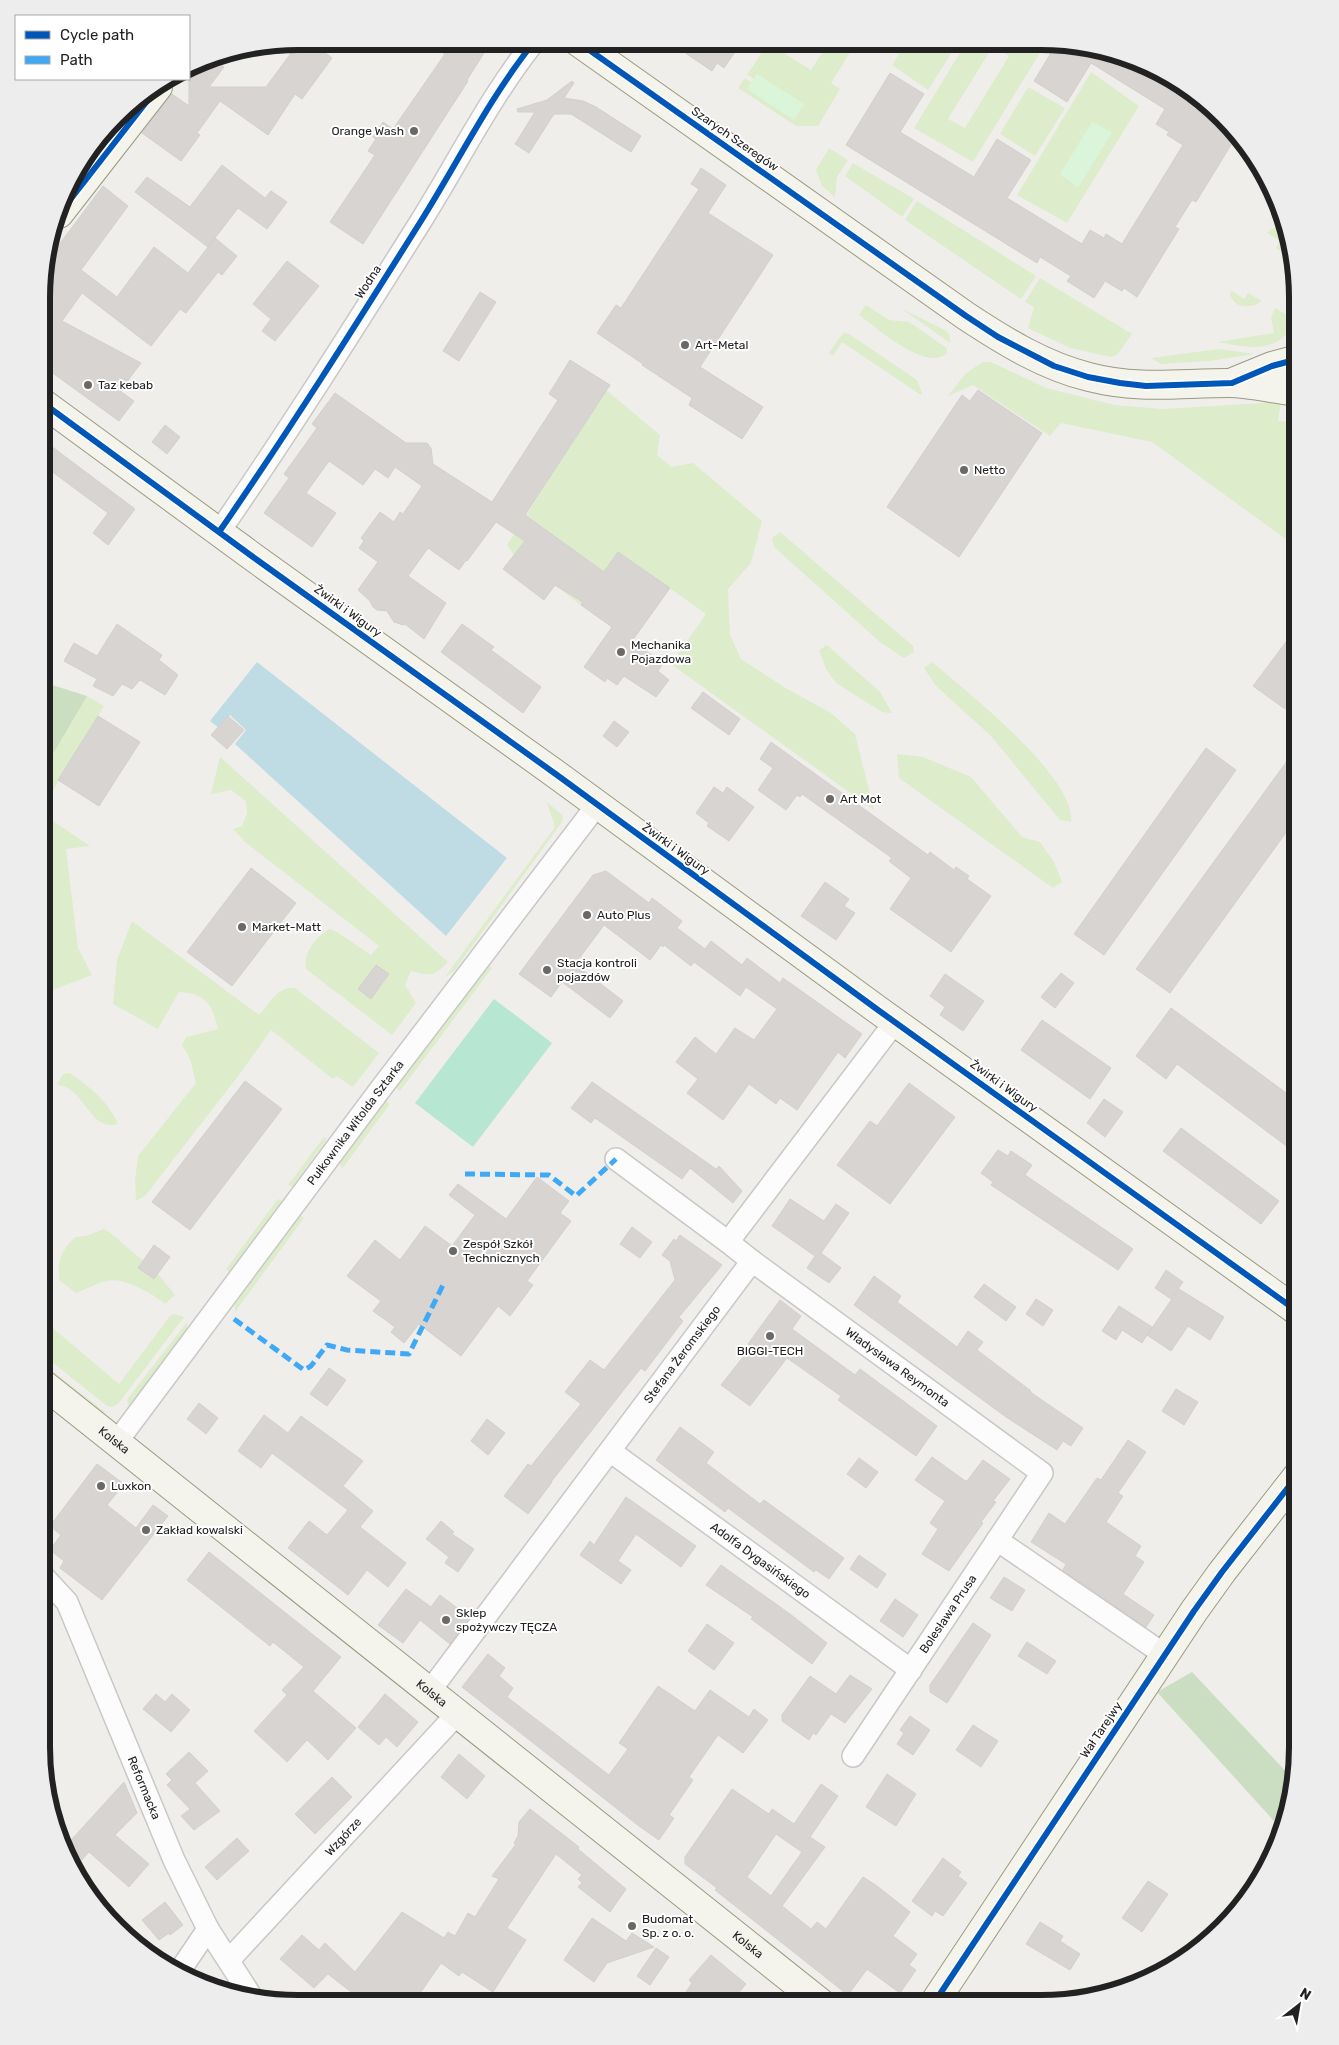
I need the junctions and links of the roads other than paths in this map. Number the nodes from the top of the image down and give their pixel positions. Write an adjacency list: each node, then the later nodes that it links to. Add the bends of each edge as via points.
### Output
1 (527, 50): 9 (street, Wodna, via 514,66 421,220)
2 (589, 50): 6 (street, Szarych Szeregów, via 1010,344 1054,366 1088,377 1146,386)
3 (146, 102): 4 (street)
4 (71, 198)
5 (1289, 361): 6 (street)
6 (1232, 382): 7 (street)
7 (1289, 391)
8 (50, 408): 9 (street, Żwirki i Wigury)
9 (219, 532): 10 (street, Żwirki i Wigury)
10 (597, 805): 11 (street, Żwirki i Wigury); 17 (street, Pułkownika Witolda Sztarka)
11 (895, 1022): 13 (street); 15 (street, Żwirki i Wigury)
12 (616, 1159): 13 (street)
13 (728, 1242): 14 (street)
14 (752, 1261): 18 (street, Stefana Żeromskiego); 19 (street, Władysława Reymonta)
15 (1289, 1305)
16 (50, 1389): 17 (street, Kolska)
17 (116, 1443): 25 (street, Kolska)
18 (610, 1451): 24 (street, Adolfa Dygasińskiego); 25 (street, Stefana Żeromskiego)
19 (1042, 1473): 21 (street, Bolesława Prusa)
20 (1289, 1486): 23 (street, Wał Tarejwy, via 1222,1572)
21 (997, 1540): 23 (street); 24 (street, Bolesława Prusa)
22 (50, 1584): 28 (street, Reformacka, via 67,1602 174,1860)
23 (1165, 1655): 33 (street, Wał Tarejwy)
24 (911, 1670): 27 (street, Bolesława Prusa)
25 (430, 1692): 26 (street, Kolska)
26 (457, 1714): 29 (street, Wzgórze); 32 (street, Kolska)
27 (853, 1756)
28 (208, 1929): 29 (street, Reformacka); 30 (street)
29 (228, 1960): 31 (street, Reformacka)
30 (183, 1966)
31 (248, 1990)
32 (810, 1995)
33 (940, 1995)

